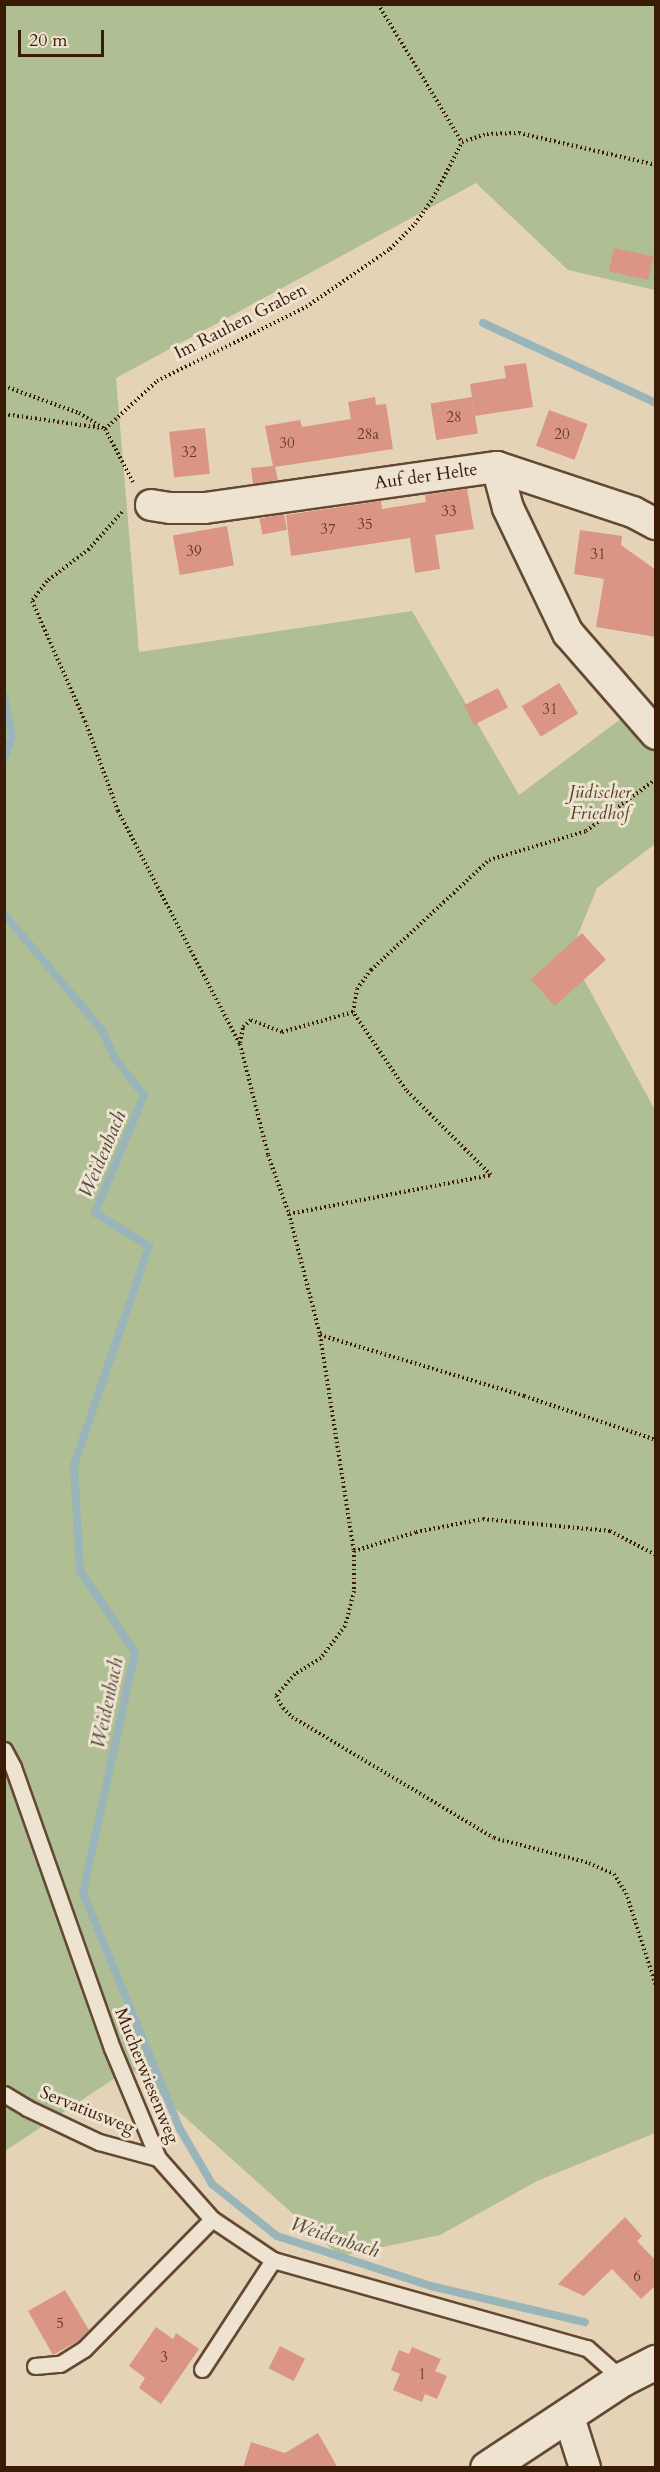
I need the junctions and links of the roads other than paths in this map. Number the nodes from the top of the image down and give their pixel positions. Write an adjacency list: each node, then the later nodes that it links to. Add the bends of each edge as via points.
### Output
1 (497, 467): 2 (street, Auf der Helte, via 205,508); 3 (street, via 633,512); 4 (street, Auf der Helte, via 508,508 568,633)
2 (151, 505)
3 (656, 524)
4 (656, 734)
5 (4, 1750): 7 (lane, Mucherwiesenweg, via 112,2048)
6 (4, 2094): 7 (lane, Servatiusweg, via 99,2142)
7 (158, 2158): 8 (lane, Mucherwiesenweg)
8 (212, 2219): 9 (lane, Mucherwiesenweg); 11 (lane, via 84,2349 60,2364)
9 (273, 2260): 12 (lane); 13 (lane, Mucherwiesenweg, via 587,2348)
10 (656, 2362): 13 (main road)
11 (35, 2366)
12 (202, 2369)
13 (622, 2379): 14 (main road)
14 (568, 2414): 15 (main road); 16 (street)
15 (487, 2468)
16 (585, 2468)

